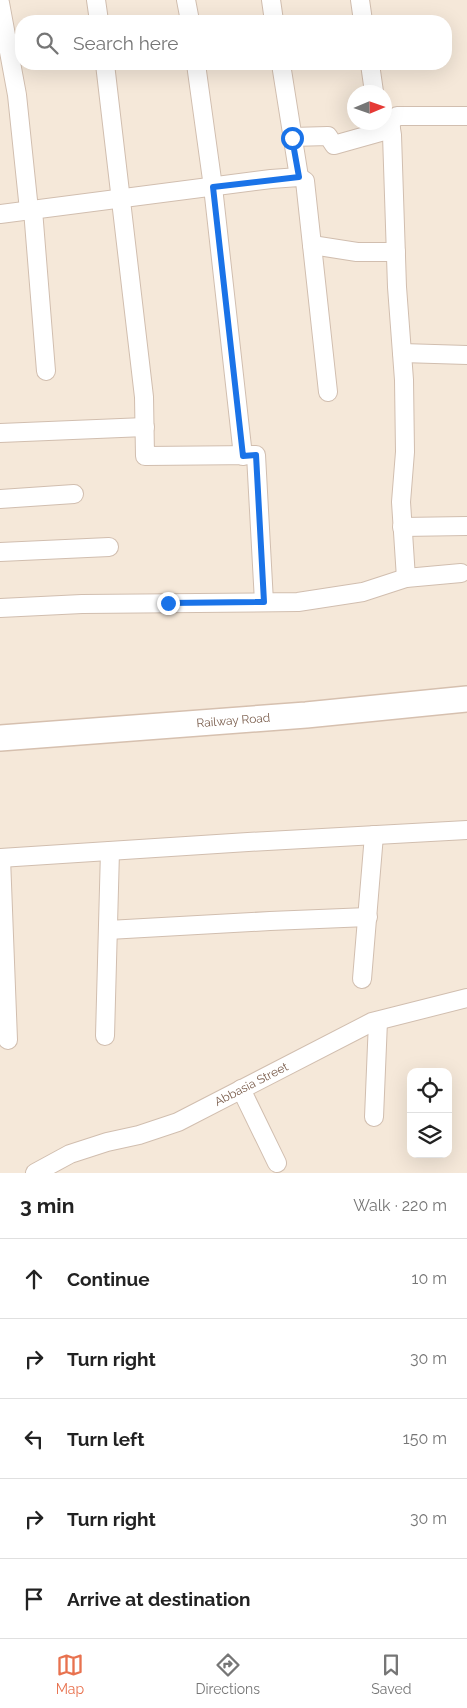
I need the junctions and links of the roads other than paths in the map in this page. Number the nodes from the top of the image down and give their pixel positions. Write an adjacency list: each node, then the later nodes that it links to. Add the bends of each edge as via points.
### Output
1 (96, 0): 6 (street)
2 (186, 0): 7 (street)
3 (271, 0): 8 (street)
4 (360, 0): 9 (street)
5 (0, 3): 23 (street, via 17,95)
6 (98, 15)
7 (189, 15)
8 (273, 15)
9 (362, 15)
10 (106, 70): 22 (street)
11 (197, 70): 21 (street)
12 (282, 70): 19 (street)
13 (371, 70): 14 (street)
14 (373, 85)
15 (467, 116): 16 (street, via 397,116)
16 (392, 120)
17 (373, 130): 19 (street, via 334,145 328,136)
18 (386, 130): 26 (street)
19 (292, 138): 20 (street)
20 (299, 177): 21 (street); 25 (street, via 305,182)
21 (213, 187): 22 (street); 33 (street)
22 (121, 198): 23 (street); 31 (street)
23 (31, 210): 24 (street); 29 (street)
24 (0, 214)
25 (312, 246): 26 (street, via 357,252); 30 (street)
26 (396, 252): 27 (street)
27 (402, 353): 28 (street); 37 (street, via 405,452)
28 (467, 355)
29 (46, 371)
30 (328, 392)
31 (145, 427): 32 (street); 33 (street, via 145,456)
32 (0, 433)
33 (243, 456): 42 (street, via 256,455)
34 (74, 494): 35 (street)
35 (0, 499)
36 (467, 526): 37 (street)
37 (402, 527): 41 (street)
38 (110, 547): 39 (street)
39 (0, 552)
40 (461, 573): 41 (street)
41 (406, 578): 42 (street, via 363,592 298,602)
42 (264, 602): 43 (street)
43 (0, 608)
44 (467, 699): 45 (main road, Railway Road, via 306,715)
45 (0, 738)
46 (467, 830): 47 (street)
47 (374, 835): 48 (street); 50 (street)
48 (110, 851): 49 (street); 51 (street)
49 (0, 858): 56 (street)
50 (368, 918): 51 (street); 52 (street)
51 (108, 930): 55 (street)
52 (362, 979)
53 (467, 998): 54 (street, Abbasia Street)
54 (378, 1021): 57 (street, Abbasia Street); 58 (street)
55 (106, 1036)
56 (8, 1040)
57 (241, 1089): 59 (street); 60 (street, Abbasia Street, via 178,1122 70,1154)
58 (374, 1117)
59 (278, 1162)
60 (35, 1173)

